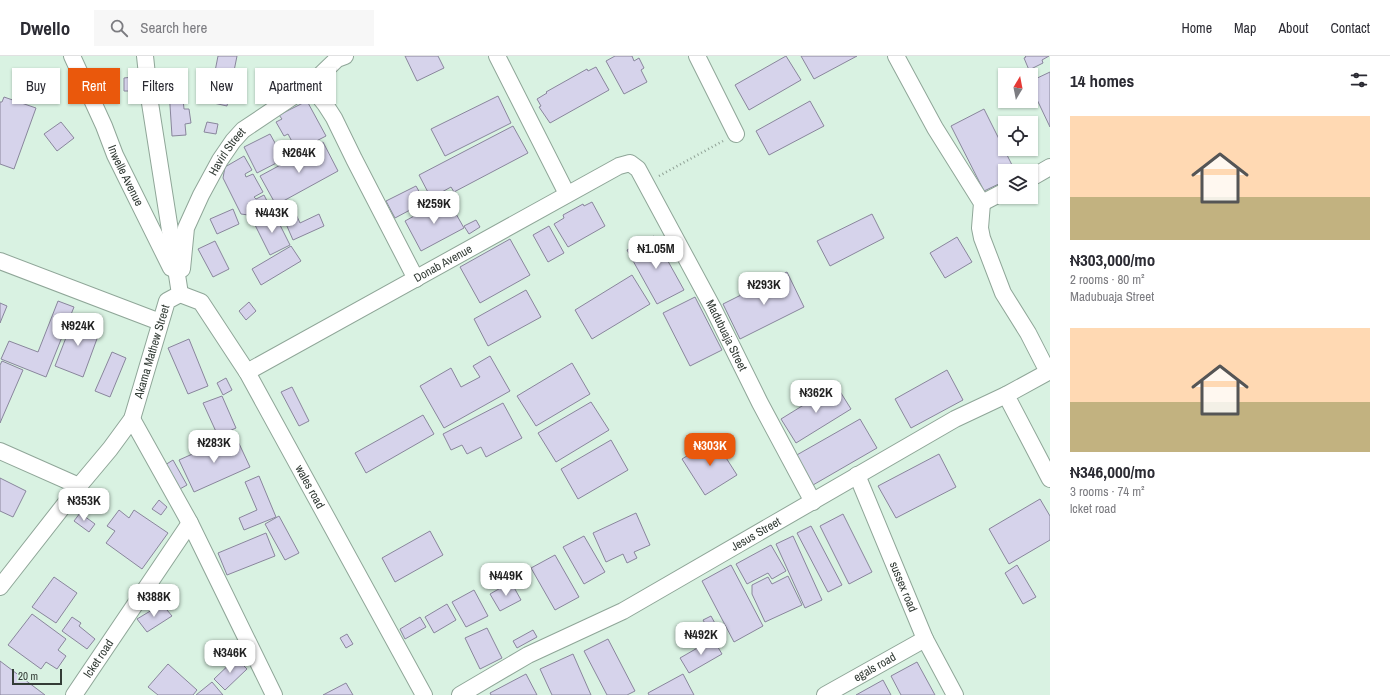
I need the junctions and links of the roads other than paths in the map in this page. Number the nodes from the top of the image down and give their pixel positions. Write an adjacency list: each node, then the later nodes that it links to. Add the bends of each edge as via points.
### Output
1 (72, 56): 19 (street, Inwelle Avenue, via 104,126 114,155 169,263)
2 (145, 56): 19 (street, Akama Mathew Street)
3 (345, 56): 7 (street, Havirl Street, via 337,59)
4 (497, 56): 14 (street)
5 (697, 56): 10 (street)
6 (896, 56): 16 (street, via 935,128)
7 (328, 68)
8 (282, 104): 19 (street, Havirl Street, via 243,130 233,141 201,195 186,228)
9 (325, 104): 18 (street)
10 (736, 134)
11 (1050, 168): 12 (street)
12 (1038, 174)
13 (642, 176): 14 (street, Donab Avenue, via 630,163 618,166); 29 (street, Madubuaja Street)
14 (567, 194): 18 (street, Donab Avenue)
15 (998, 195): 16 (street)
16 (982, 203): 21 (street, via 982,238 1003,293)
17 (0, 261): 20 (street)
18 (416, 278): 22 (street, Donab Avenue)
19 (180, 294): 20 (street, Akama Mathew Street, via 167,301); 22 (street, wales road, via 201,302)
20 (160, 322): 24 (street, Akama Mathew Street)
21 (1049, 371): 23 (street, Jesus Street)
22 (247, 372): 35 (street, wales road)
23 (1006, 395): 26 (street, Jesus Street, via 955,419); 27 (street)
24 (132, 419): 28 (street, Akama Mathew Street); 30 (street)
25 (0, 451): 28 (street)
26 (857, 475): 29 (street, Jesus Street); 32 (street, sussex road)
27 (1050, 479)
28 (79, 486): 31 (street, Akama Mathew Street)
29 (812, 502): 36 (street, Jesus Street, via 623,611 528,655)
30 (190, 523): 33 (street, lcket road); 34 (street)
31 (0, 587)
32 (925, 639): 37 (street, egals road); 38 (street, sussex road)
33 (74, 695)
34 (274, 695)
35 (424, 695)
36 (460, 695)
37 (825, 695)
38 (955, 695)

